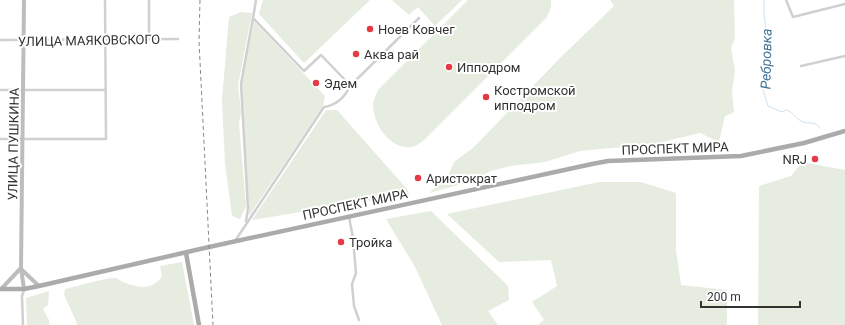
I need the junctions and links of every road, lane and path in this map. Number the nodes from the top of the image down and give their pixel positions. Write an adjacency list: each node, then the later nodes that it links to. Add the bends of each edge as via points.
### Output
1 (24, 0): 12 (street, УЛИЦА ПУШКИНА)
2 (105, 0): 13 (street)
3 (149, 0): 10 (street)
4 (256, 0): 7 (street)
5 (786, 0): 6 (street, via 793,17)
6 (845, 4)
7 (253, 18): 16 (street, via 304,71 321,55); 24 (street, via 241,84 248,210)
8 (419, 18): 16 (street)
9 (178, 38): 10 (street, УЛИЦА МАЯКОВСКОГО)
10 (148, 39): 13 (street, УЛИЦА МАЯКОВСКОГО)
11 (0, 40): 12 (street, УЛИЦА МАЯКОВСКОГО)
12 (24, 40): 13 (street, УЛИЦА МАЯКОВСКОГО); 18 (street, УЛИЦА ПУШКИНА)
13 (105, 40): 19 (street)
14 (845, 56): 15 (street)
15 (801, 66)
16 (350, 86): 24 (street, via 334,105 324,107)
17 (0, 90): 18 (street)
18 (23, 90): 19 (street); 21 (street, УЛИЦА ПУШКИНА)
19 (105, 90): 21 (street, via 106,139)
20 (845, 131): 23 (main road, ПРОСПЕКТ МИРА, via 804,144 741,156 608,161)
21 (23, 138): 22 (street); 27 (street, УЛИЦА ПУШКИНА)
22 (0, 139)
23 (349, 217): 25 (main road, ПРОСПЕКТ МИРА); 31 (street, via 356,273 352,284)
24 (245, 224): 25 (street)
25 (235, 241): 26 (main road, ПРОСПЕКТ МИРА)
26 (186, 252): 28 (main road, ПРОСПЕКТ МИРА); 33 (main road)
27 (22, 268): 28 (street); 29 (street); 30 (street, УЛИЦА ПУШКИНА)
28 (39, 286): 30 (main road, ПРОСПЕКТ МИРА)
29 (0, 289): 30 (main road, ПРОСПЕКТ МИРА)
30 (24, 289): 32 (street)
31 (359, 320)
32 (23, 325)
33 (199, 325)

